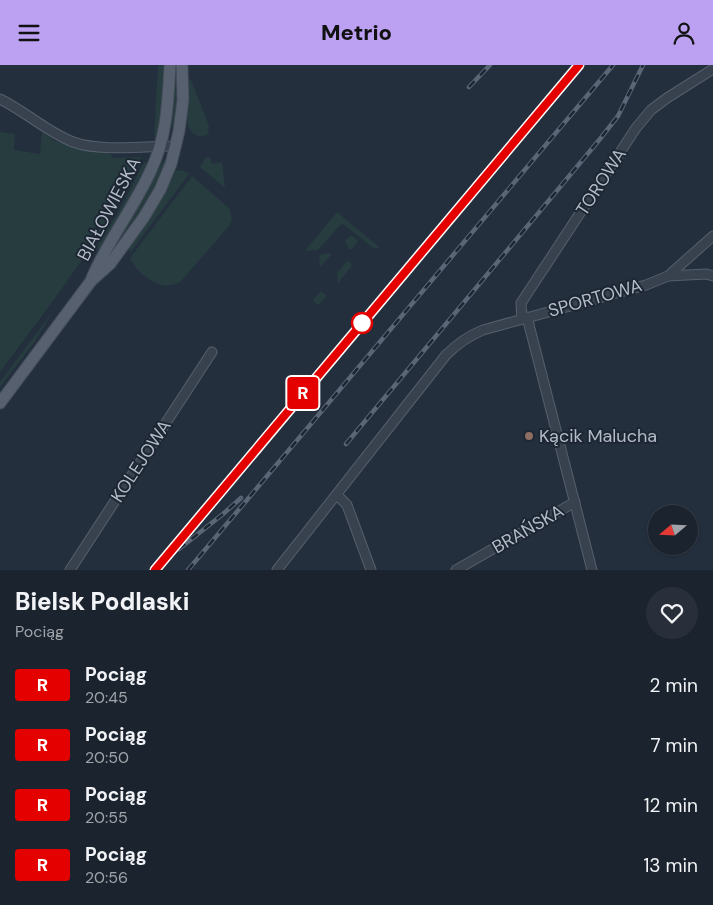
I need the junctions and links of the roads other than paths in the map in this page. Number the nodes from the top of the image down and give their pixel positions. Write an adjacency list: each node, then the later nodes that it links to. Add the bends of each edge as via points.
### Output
1 (170, 65): 5 (main road, BIAŁOWIESKA)
2 (182, 65): 6 (main road, BIAŁOWIESKA, via 183,100)
3 (713, 69): 11 (street, TOROWA, via 651,110 636,128 521,303)
4 (0, 99): 5 (street, via 74,142 109,147)
5 (160, 146): 6 (street); 10 (main road, BIAŁOWIESKA, via 152,169)
6 (176, 146): 10 (main road, BIAŁOWIESKA, via 160,190 144,217 110,264)
7 (711, 242): 8 (street, SPORTOWA)
8 (668, 276): 9 (street, SPORTOWA, via 706,273); 11 (street, SPORTOWA)
9 (713, 276)
10 (90, 281): 13 (main road, BIAŁOWIESKA)
11 (525, 318): 14 (street, SPORTOWA, via 482,330 457,343); 15 (street)
12 (212, 352): 16 (street, KOLEJOWA)
13 (0, 403)
14 (336, 495): 17 (street, SPORTOWA); 18 (street, via 348,505)
15 (575, 502): 19 (street, BRAŃSKA); 20 (street)
16 (70, 570)
17 (277, 570)
18 (371, 570)
19 (456, 570)
20 (592, 570)

